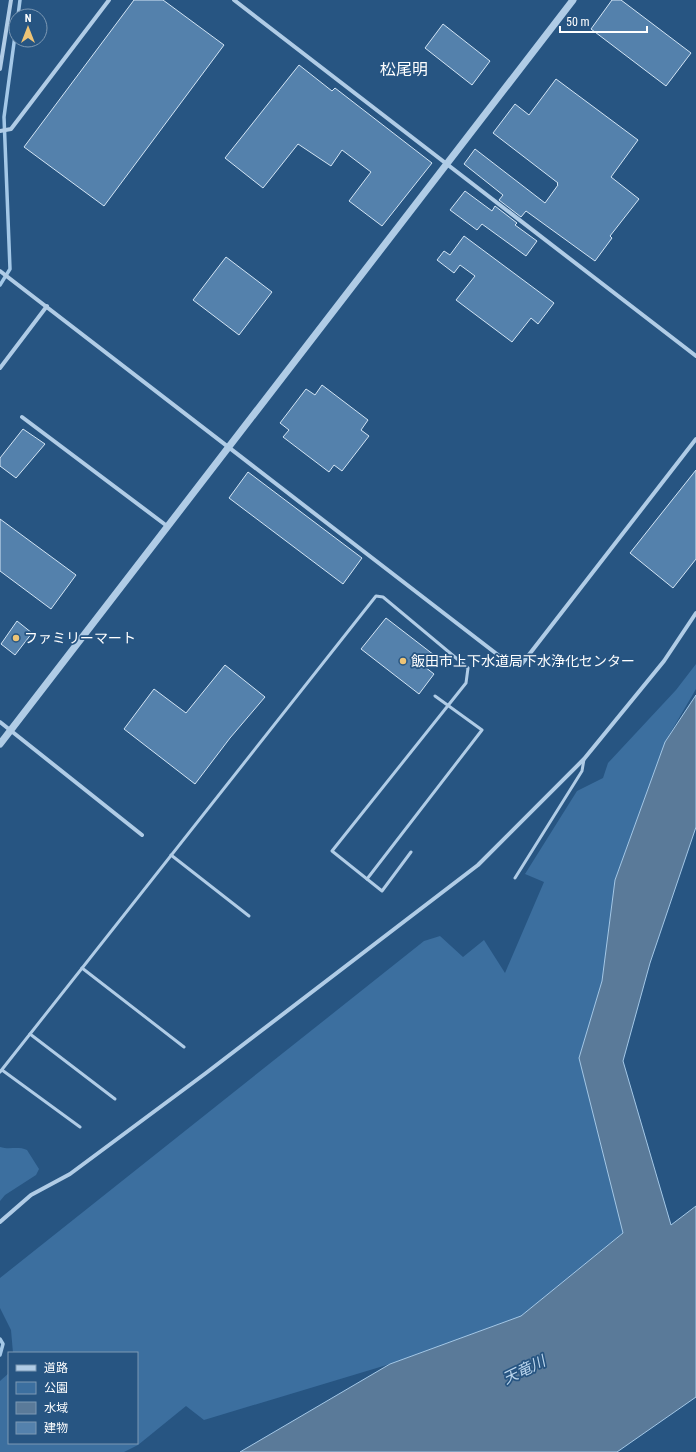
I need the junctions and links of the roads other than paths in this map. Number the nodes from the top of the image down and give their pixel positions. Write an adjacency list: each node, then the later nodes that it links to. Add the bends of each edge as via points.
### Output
1 (11, 0): 5 (street)
2 (109, 0): 6 (street, via 11,129)
3 (234, 0): 7 (street)
4 (572, 0): 7 (street)
5 (0, 69)
6 (0, 131)
7 (447, 163): 10 (street); 14 (street)
8 (1, 272): 9 (street)
9 (47, 306): 11 (street); 14 (street)
10 (696, 356)
11 (0, 368)
12 (22, 417): 15 (street)
13 (696, 438): 14 (street, via 521,665 511,665)
14 (227, 447): 15 (street)
15 (167, 526): 20 (street)
16 (696, 614): 22 (street, via 664,660)
17 (435, 696): 18 (lane)
18 (449, 706): 25 (lane, via 466,684 468,668 383,597 376,596); 27 (lane, via 482,730); 27 (lane, via 332,852)
19 (0, 722): 20 (street)
20 (11, 730): 21 (street); 23 (street)
21 (0, 744)
22 (584, 759): 26 (lane, via 582,771); 35 (street, via 478,865 206,1073 70,1174 31,1195)
23 (142, 835)
24 (411, 852): 27 (lane, via 382,891)
25 (172, 855): 28 (lane); 29 (lane)
26 (515, 878)
27 (367, 879)
28 (249, 916)
29 (82, 968): 30 (lane); 31 (lane)
30 (30, 1034): 32 (lane); 33 (lane)
31 (184, 1047)
32 (1, 1071): 34 (lane)
33 (115, 1099)
34 (80, 1127)
35 (1, 1220)

